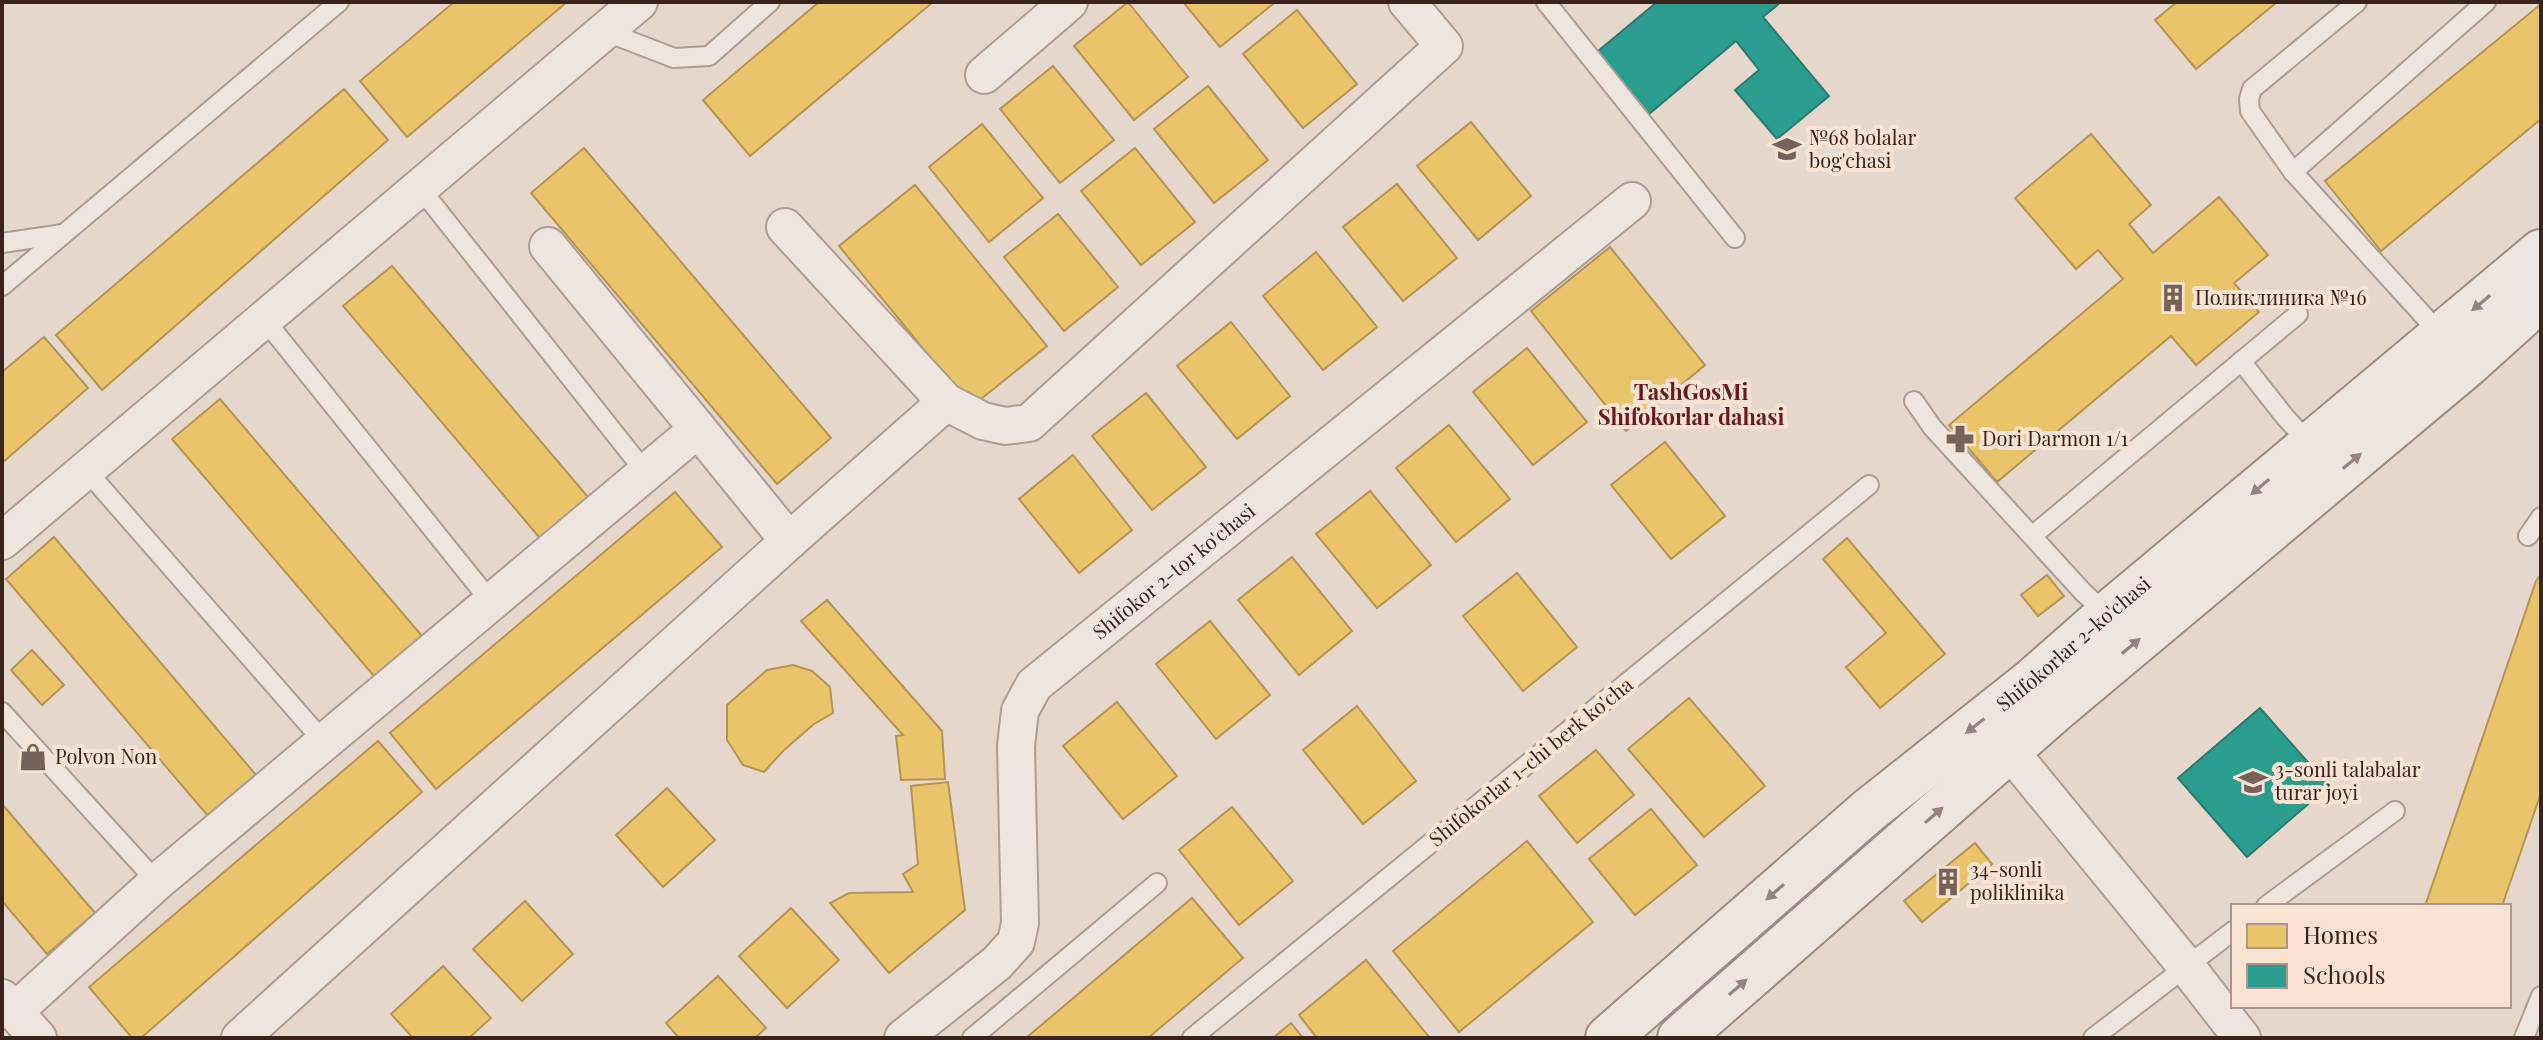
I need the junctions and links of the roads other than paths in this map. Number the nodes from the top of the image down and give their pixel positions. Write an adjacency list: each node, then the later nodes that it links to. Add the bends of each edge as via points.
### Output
1 (339, 2): 15 (lane)
2 (639, 2): 9 (street)
3 (770, 2): 9 (lane, via 709,56 674,58)
4 (1069, 2): 10 (street)
5 (1407, 2): 27 (street, via 1444,46 1029,423 1005,426 983,421)
6 (1546, 2): 16 (lane)
7 (2357, 2): 11 (lane, via 2252,89 2250,111)
8 (2486, 2): 11 (lane)
9 (604, 31): 12 (street)
10 (984, 75)
11 (2293, 172): 24 (lane)
12 (420, 188): 23 (street); 31 (lane)
13 (1632, 201): 51 (street, Shifokor 2-tor ko'chasi, via 1034,685 1020,711 1016,746 1016,942)
14 (785, 227): 27 (street)
15 (64, 234): 17 (lane); 20 (lane)
16 (1735, 238)
17 (2, 243)
18 (548, 246): 28 (street)
19 (2541, 252): 24 (street, Shifokorlar 2-ko'chasi, one-way to 24)
20 (2, 286)
21 (2541, 298): 24 (street, Shifokorlar 2-ko'chasi)
22 (2298, 314): 25 (lane)
23 (264, 319): 30 (street); 38 (lane)
24 (2455, 350): 29 (street, Shifokorlar 2-ko'chasi); 42 (street, Shifokorlar 2-ko'chasi, one-way to 24)
25 (2241, 361): 29 (lane); 34 (lane)
26 (1914, 401): 34 (lane)
27 (946, 402): 37 (street)
28 (698, 429): 31 (street); 37 (street)
29 (2310, 444): 39 (street, Shifokorlar 2-ko'chasi, one-way to 39)
30 (86, 470): 36 (street); 41 (lane)
31 (646, 473): 38 (street)
32 (1869, 485): 55 (lane, Shifokorlar 1-chi berk ko'cha)
33 (2541, 517): 35 (lane)
34 (2032, 536): 39 (lane)
35 (2528, 536)
36 (2, 541)
37 (789, 541): 53 (street)
38 (491, 602): 41 (street)
39 (2107, 615): 56 (street, Shifokorlar 2-ko'chasi, one-way to 56, via 1868,811)
40 (2, 712): 44 (lane)
41 (324, 742): 44 (street)
42 (2009, 750): 48 (street); 57 (street, Shifokorlar 2-ko'chasi, one-way to 42)
43 (2395, 811): 46 (lane)
44 (157, 882): 50 (street)
45 (1157, 883): 54 (lane)
46 (2269, 904)
47 (2231, 932): 48 (lane)
48 (2186, 966): 58 (lane); 59 (street)
49 (2541, 996): 60 (lane)
50 (8, 1005): 52 (street)
51 (920, 1033)
52 (38, 1038)
53 (240, 1038)
54 (972, 1038)
55 (1192, 1038)
56 (1608, 1038)
57 (1680, 1038)
58 (2093, 1038)
59 (2242, 1038)
60 (2524, 1038)

